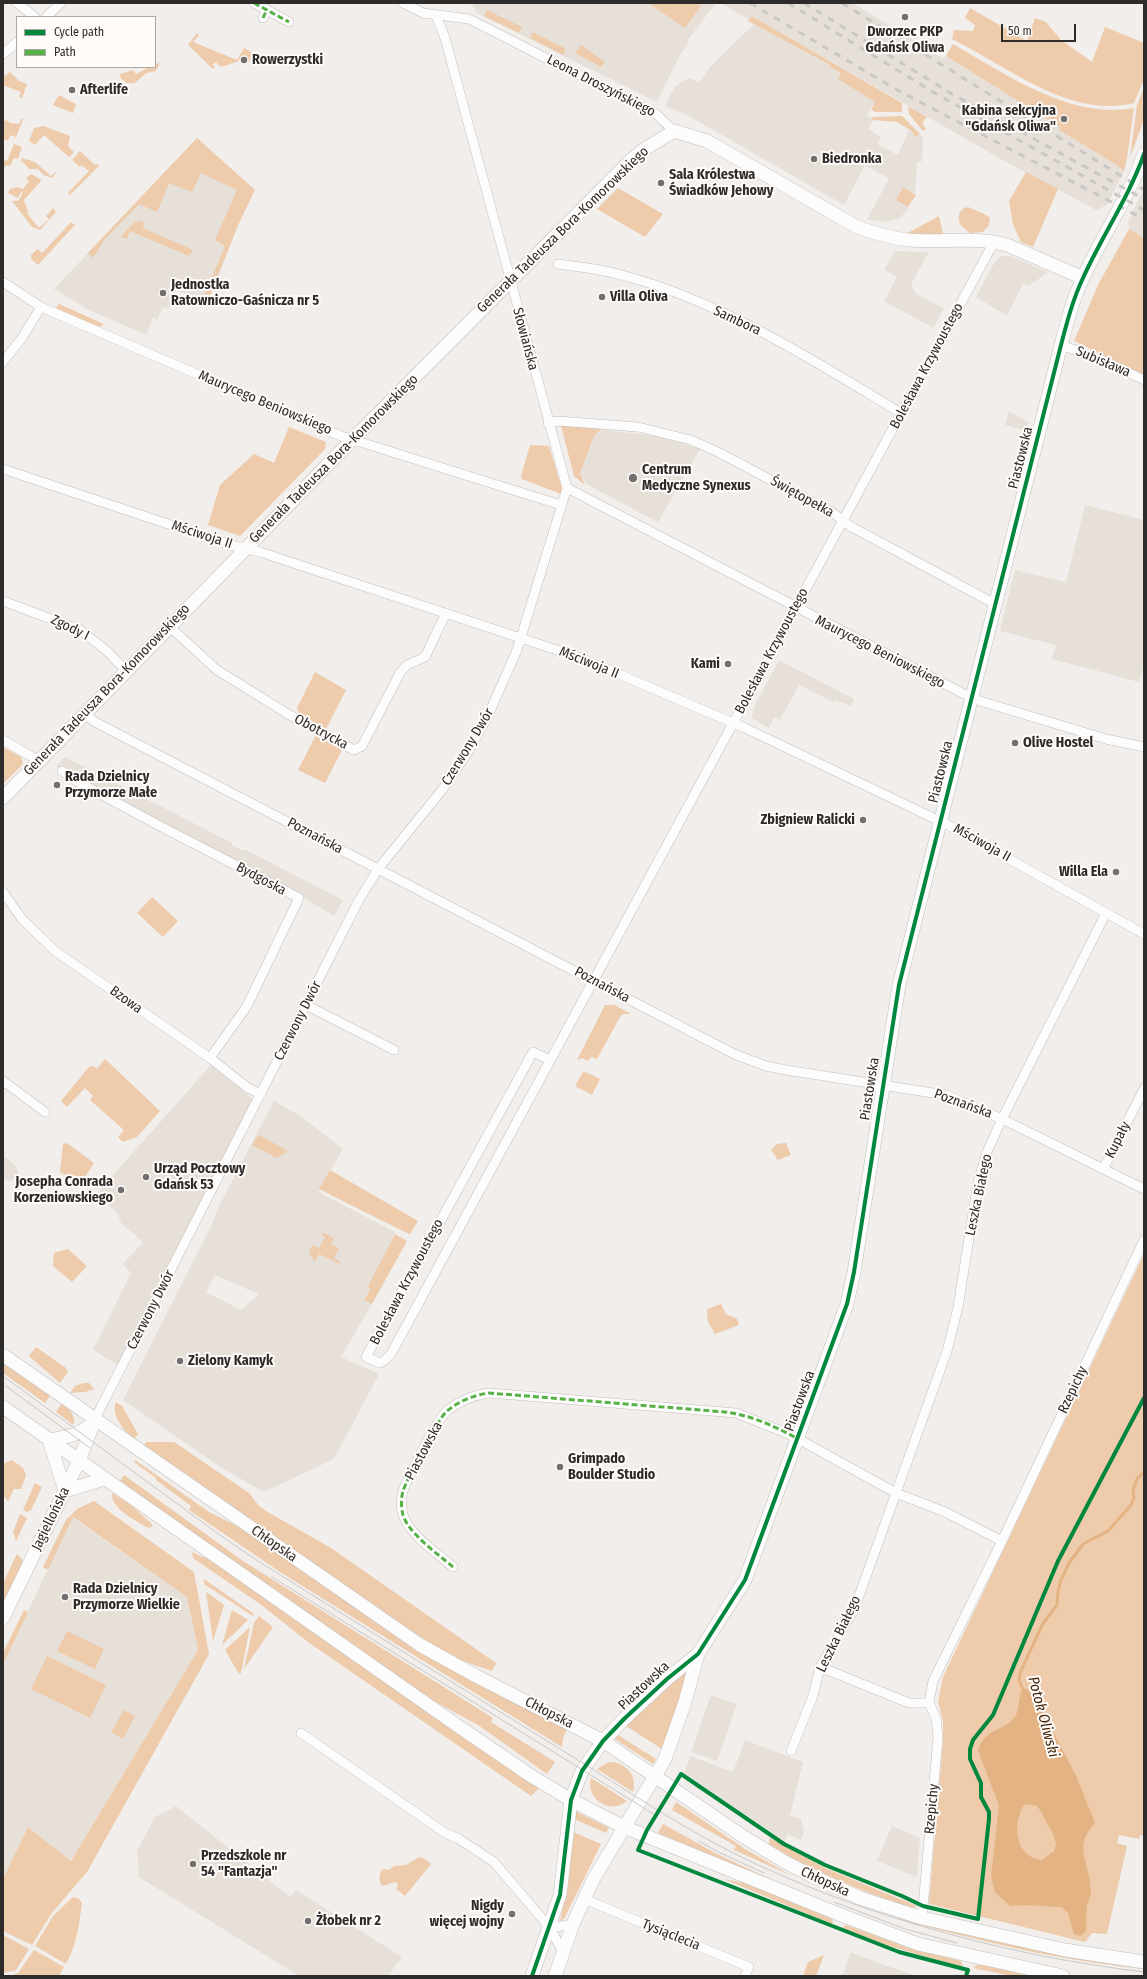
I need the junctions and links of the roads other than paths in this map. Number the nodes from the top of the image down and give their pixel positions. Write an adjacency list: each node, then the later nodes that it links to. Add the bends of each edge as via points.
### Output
1 (17, 3): 7 (street)
2 (61, 3): 8 (street)
3 (254, 3): 5 (street)
4 (404, 3): 6 (street, Leona Droszyńskiego, via 423,13)
5 (267, 9): 9 (street); 10 (street)
6 (436, 15): 13 (street, Leona Droszyńskiego, via 469,19 656,114); 19 (street, Słowiańska, via 446,38)
7 (34, 16)
8 (47, 16)
9 (263, 18)
10 (289, 22)
11 (16, 43): 12 (street)
12 (3, 54)
13 (674, 131): 15 (street, Leona Droszyńskiego, via 707,142 857,227 877,234 908,240); 19 (street, Generała Tadeusza Bora-Komorowskiego, via 632,160)
14 (1144, 154): 17 (street, Piastowska)
15 (994, 242): 17 (street, Leona Droszyńskiego, via 1007,245); 24 (street, Bolesława Krzywoustego)
16 (558, 264): 24 (street, Sambora, via 629,277 680,295 767,335)
17 (1083, 278): 21 (street, Piastowska, via 1072,303)
18 (3, 282): 20 (street, Maurycego Beniowskiego)
19 (510, 282): 25 (street, Słowiańska); 26 (street, Generała Tadeusza Bora-Komorowskiego)
20 (40, 307): 22 (street, via 22,338); 26 (street, Maurycego Beniowskiego, via 341,436)
21 (1061, 345): 23 (street, Subisława); 33 (street, Piastowska)
22 (3, 362)
23 (1144, 380)
24 (901, 413): 30 (street, Bolesława Krzywoustego)
25 (548, 423): 28 (street, Słowiańska); 30 (street, Świętopełka, via 558,421 638,427 691,440 833,512)
26 (353, 438): 29 (street, Maurycego Beniowskiego); 31 (street, Generała Tadeusza Bora-Komorowskiego)
27 (3, 470): 31 (street, Mściwoja II)
28 (567, 488): 29 (street); 34 (street, Maurycego Beniowskiego)
29 (561, 505): 37 (street)
30 (843, 521): 33 (street, Świętopełka); 34 (street, Bolesława Krzywoustego)
31 (245, 549): 35 (street, Mściwoja II); 36 (street, Generała Tadeusza Bora-Komorowskiego)
32 (3, 601): 38 (street, Zgody I, via 80,630 107,651)
33 (996, 604): 39 (street, Piastowska)
34 (796, 608): 39 (street, Maurycego Beniowskiego); 41 (street, Bolesława Krzywoustego)
35 (446, 613): 36 (street, Obotrycka, via 425,657 407,665 400,673 362,746 354,750 223,674); 37 (street, Mściwoja II)
36 (170, 627): 38 (street, Generała Tadeusza Bora-Komorowskiego)
37 (521, 638): 41 (street, Mściwoja II, via 581,658); 48 (street, Czerwony Dwór, via 487,718 466,755 442,790)
38 (126, 671): 40 (street, Generała Tadeusza Bora-Komorowskiego)
39 (971, 697): 43 (street, Maurycego Beniowskiego, via 1106,739); 47 (street, Piastowska)
40 (85, 714): 44 (street, Generała Tadeusza Bora-Komorowskiego); 48 (street, Poznańska, via 95,722)
41 (733, 725): 47 (street, Mściwoja II); 52 (street, Bolesława Krzywoustego)
42 (3, 740): 44 (street)
43 (1144, 747)
44 (39, 761): 46 (street, Generała Tadeusza Bora-Komorowskiego)
45 (62, 771): 55 (street, Bydgoska, via 145,818 299,898 247,1006)
46 (3, 798)
47 (940, 821): 50 (street, Mściwoja II); 58 (street, Piastowska, via 899,985)
48 (378, 869): 52 (street, Poznańska); 53 (street, Czerwony Dwór, via 359,900)
49 (3, 892): 55 (street, Bzowa, via 22,919 55,951)
50 (1106, 913): 51 (street, Mściwoja II); 62 (street, Leszka Białego)
51 (1144, 934)
52 (594, 981): 56 (street, Bolesława Krzywoustego); 58 (street, Poznańska, via 755,1062 786,1070)
53 (306, 1005): 54 (street); 60 (street, Czerwony Dwór)
54 (394, 1050)
55 (210, 1058): 60 (street, Bzowa, via 248,1088)
56 (550, 1060): 56 (street, Bolesława Krzywoustego, via 533,1052 366,1357 380,1362 391,1354)
57 (3, 1081): 61 (street)
58 (882, 1085): 62 (street, Poznańska, via 946,1095); 69 (street, Piastowska, via 849,1295)
59 (1144, 1088): 63 (street, Kupały)
60 (261, 1094): 68 (street, Czerwony Dwór)
61 (45, 1112)
62 (1002, 1119): 63 (street, Poznańska); 74 (street, Leszka Białego, via 986,1152 978,1182 958,1307 947,1351)
63 (1103, 1169): 64 (street, Poznańska)
64 (1144, 1189)
65 (1144, 1240): 75 (street, Rzepichy)
66 (3, 1355): 68 (street, Chłopska)
67 (3, 1407): 70 (street, Chłopska)
68 (95, 1419): 70 (street, via 89,1427 80,1432); 71 (street, Jagiellońska); 82 (street, Chłopska, via 420,1645)
69 (798, 1439): 74 (street); 76 (street, Piastowska, via 736,1413 479,1394 445,1413 403,1492 402,1509 411,1529); 78 (street, Piastowska, via 745,1580)
70 (49, 1440): 71 (street, Chłopska); 73 (street)
71 (79, 1461): 72 (street, Chłopska); 73 (street, Jagiellońska)
72 (104, 1479): 73 (street); 85 (street, Chłopska, via 464,1730)
73 (65, 1490): 77 (street, Jagiellońska)
74 (896, 1493): 75 (street, via 945,1512); 79 (street, Leszka Białego, via 854,1610)
75 (1002, 1541): 80 (street, Rzepichy, via 933,1681)
76 (453, 1567)
77 (3, 1618)
78 (698, 1654): 82 (street, Piastowska, via 666,1679); 84 (street, Piastowska, via 685,1702 665,1759)
79 (820, 1667): 80 (street, via 909,1703); 83 (street, Leszka Białego, via 813,1696)
80 (929, 1703): 88 (street, Rzepichy, via 936,1718 938,1738)
81 (300, 1733): 90 (street, via 445,1833 494,1862)
82 (603, 1741): 84 (street, Chłopska); 85 (street, Piastowska, via 585,1765)
83 (791, 1751)
84 (656, 1775): 86 (street, Piastowska); 88 (street, Chłopska, via 744,1837 805,1873 879,1905)
85 (570, 1800): 86 (street, Chłopska); 90 (street, Piastowska, via 560,1894)
86 (624, 1827): 87 (street, Piastowska); 96 (street, Chłopska, via 854,1921 918,1944)
87 (584, 1899): 89 (street, Piastowska); 95 (street, Tysiąclecia, via 748,1967)
88 (922, 1918): 92 (street, Chłopska, via 1065,1950)
89 (573, 1924): 90 (street); 91 (street, Piastowska)
90 (550, 1928): 91 (street); 93 (street, Piastowska)
91 (563, 1952): 94 (street, Piastowska)
92 (1144, 1962)
93 (532, 1976)
94 (555, 1976)
95 (745, 1976)
96 (1063, 1976)

